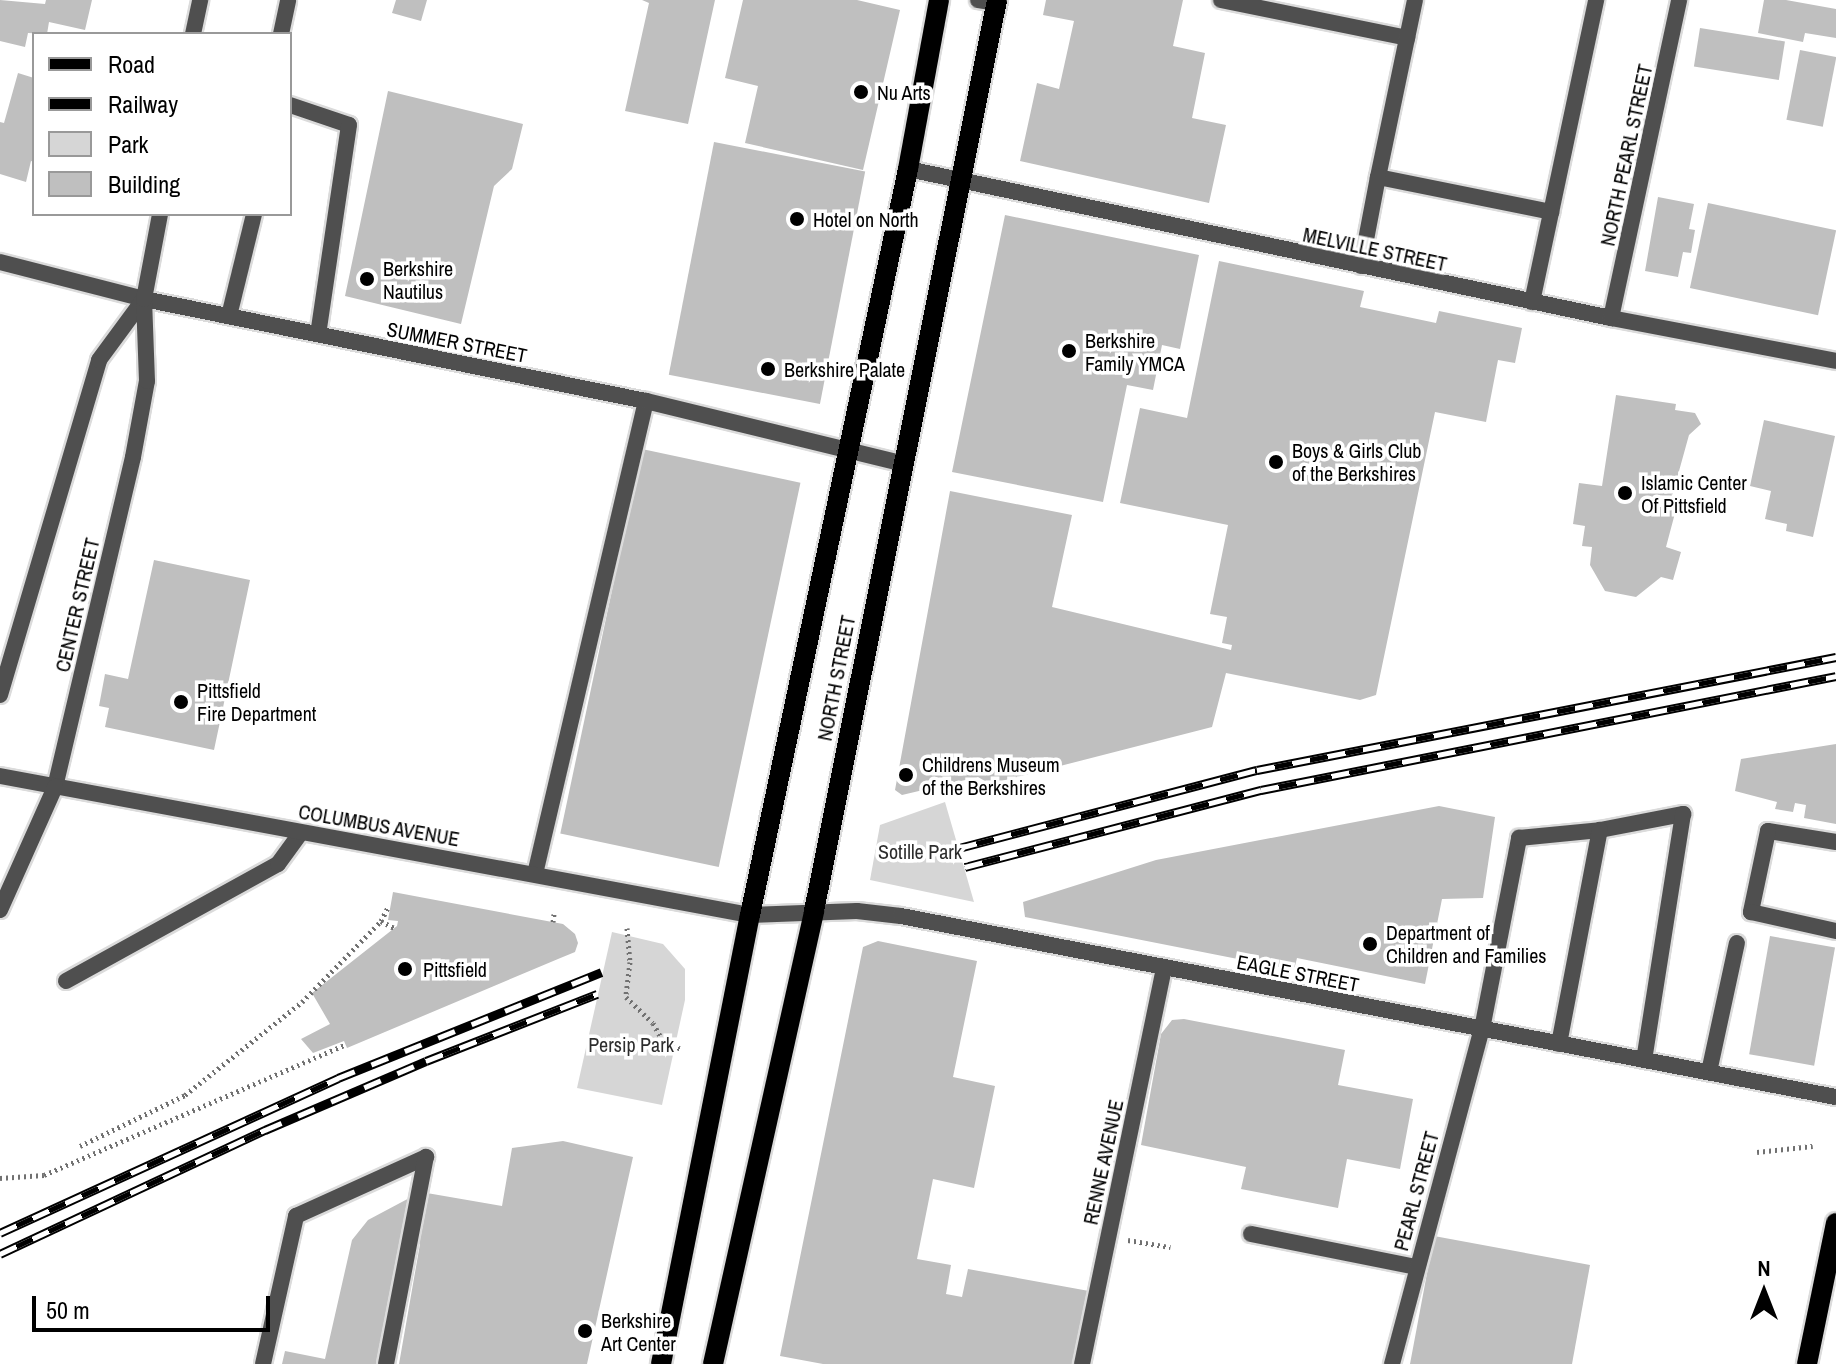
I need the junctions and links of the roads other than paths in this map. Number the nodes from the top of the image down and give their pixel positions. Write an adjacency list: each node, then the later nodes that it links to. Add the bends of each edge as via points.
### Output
1 (200, 0): 9 (street)
2 (288, 0): 10 (street)
3 (939, 0): 13 (main road, NORTH STREET)
4 (1221, 0): 11 (street)
5 (1415, 0): 11 (street)
6 (1596, 0): 16 (street)
7 (1679, 0): 24 (street, NORTH PEARL STREET)
8 (990, 1): 15 (main road, NORTH STREET)
9 (193, 32)
10 (281, 32)
11 (1407, 38): 14 (street)
12 (292, 106): 25 (street, via 349,125)
13 (908, 169): 15 (street, MELVILLE STREET); 28 (main road, NORTH STREET)
14 (1378, 177): 16 (street); 20 (street)
15 (961, 182): 20 (street, MELVILLE STREET); 29 (main road, NORTH STREET)
16 (1551, 212): 22 (street)
17 (160, 216): 21 (street, CENTER STREET)
18 (254, 216): 23 (street)
19 (0, 262): 21 (street, SUMMER STREET)
20 (1361, 266): 22 (street, MELVILLE STREET)
21 (144, 299): 23 (street, SUMMER STREET); 30 (street, CENTER STREET, via 99,360); 32 (street, CENTER STREET, via 147,381 136,442)
22 (1532, 302): 24 (street, MELVILLE STREET)
23 (229, 316): 25 (street, SUMMER STREET)
24 (1611, 318): 26 (street, MELVILLE STREET)
25 (318, 334): 27 (street, SUMMER STREET)
26 (1836, 361)
27 (646, 401): 28 (street, SUMMER STREET); 36 (street)
28 (848, 451): 29 (street, SUMMER STREET); 39 (main road, NORTH STREET)
29 (904, 464): 38 (main road, NORTH STREET)
30 (0, 695)
31 (0, 776): 32 (street, COLUMBUS AVENUE)
32 (55, 787): 34 (street, COLUMBUS AVENUE); 37 (street, CENTER STREET)
33 (1600, 830): 44 (street, PEARL STREET, via 1519,838); 45 (street); 46 (street, via 1683,814)
34 (301, 832): 36 (street, COLUMBUS AVENUE); 43 (street, via 278,864)
35 (1836, 842): 40 (street, via 1768,831 1751,912)
36 (535, 874): 39 (street, COLUMBUS AVENUE)
37 (0, 910)
38 (814, 911): 39 (street, EAGLE STREET); 42 (street, EAGLE STREET, via 901,916); 55 (main road, NORTH STREET)
39 (750, 915): 54 (main road, NORTH STREET)
40 (1836, 931)
41 (1737, 943): 47 (street)
42 (1164, 968): 44 (street, EAGLE STREET); 56 (street, RENNE AVENUE)
43 (66, 981)
44 (1482, 1029): 45 (street, EAGLE STREET); 51 (street, PEARL STREET)
45 (1559, 1044): 46 (street, EAGLE STREET)
46 (1644, 1060): 47 (street, EAGLE STREET)
47 (1709, 1072): 48 (street, EAGLE STREET)
48 (1836, 1097)
49 (1836, 1223): 58 (main road)
50 (1251, 1234): 51 (street)
51 (1416, 1267): 57 (street, PEARL STREET)
52 (263, 1364): 53 (street, via 296,1216 426,1157)
53 (386, 1364)
54 (661, 1364)
55 (713, 1364)
56 (1082, 1364)
57 (1392, 1364)
58 (1807, 1364)

